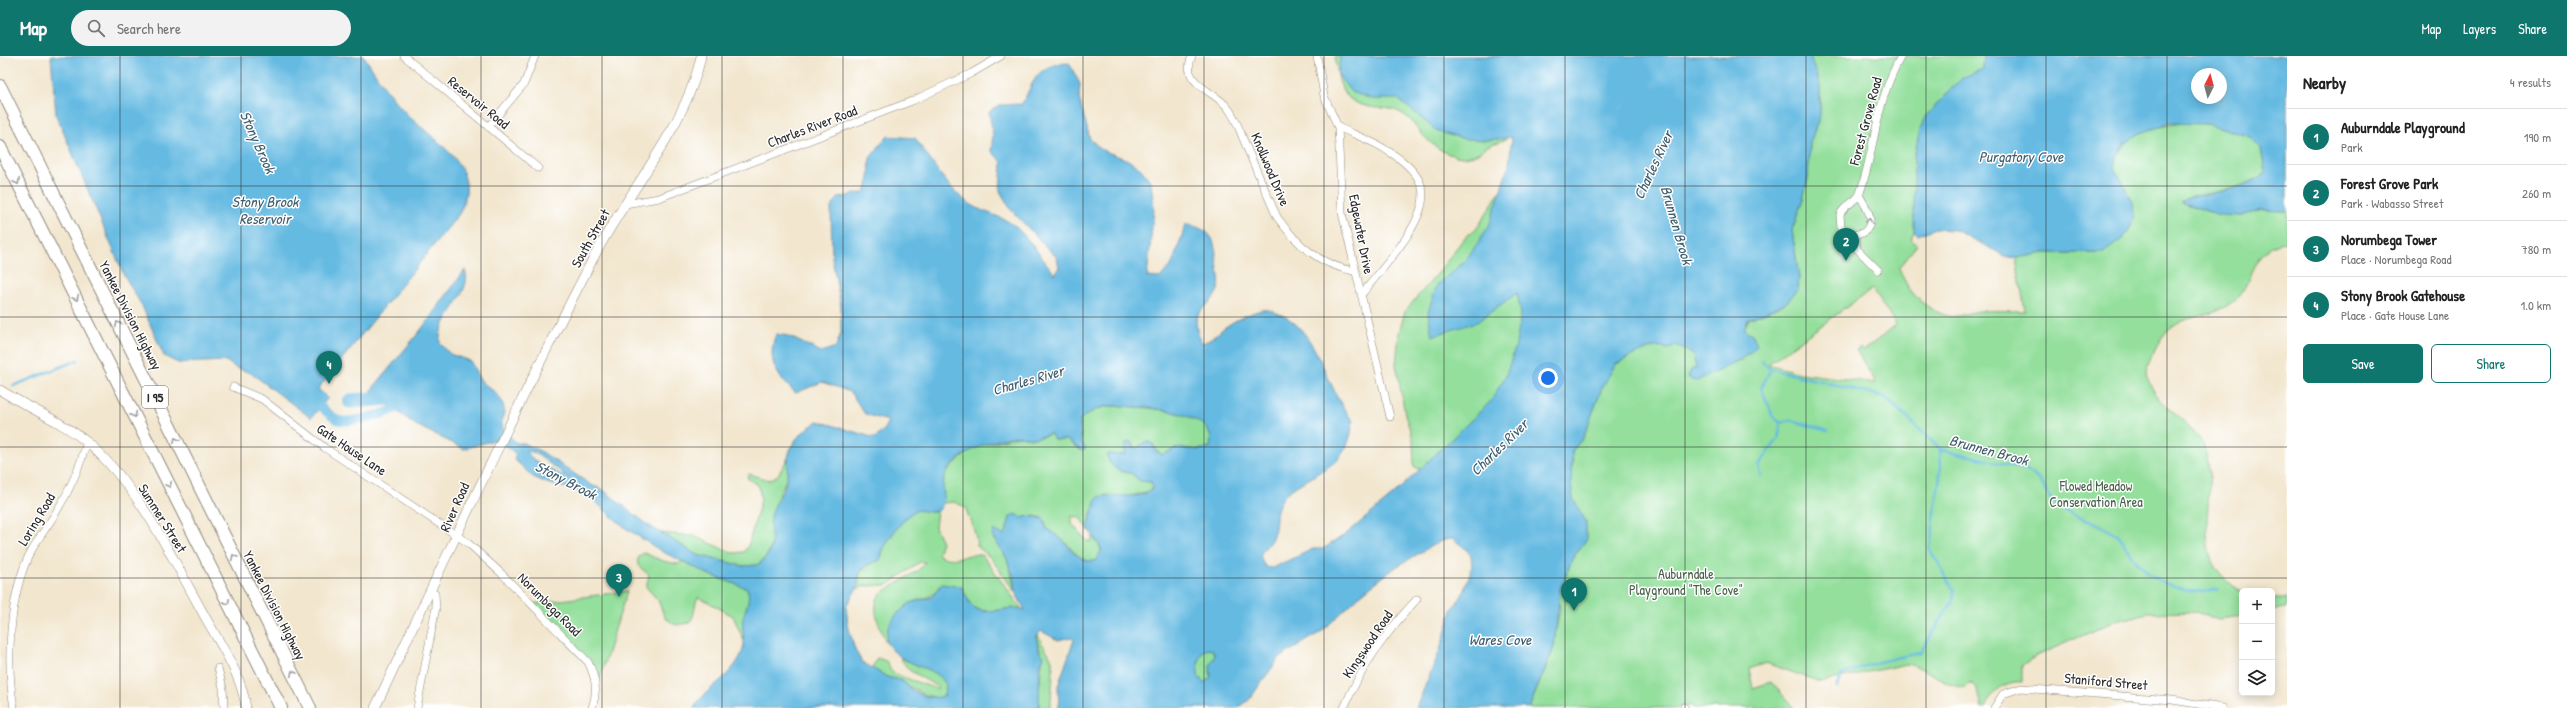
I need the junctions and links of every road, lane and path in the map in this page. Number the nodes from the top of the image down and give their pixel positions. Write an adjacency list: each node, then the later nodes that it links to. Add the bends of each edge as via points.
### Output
1 (404, 56): 9 (street, Reservoir Road)
2 (535, 56): 9 (street, via 520,89)
3 (701, 56): 14 (main road, South Street, via 687,98)
4 (1002, 56): 14 (street, Charles River Road, via 905,104 659,198)
5 (1192, 56): 17 (street, Knollwood Drive, via 1190,74 1196,83 1228,107 1238,123 1277,217 1287,231 1299,244 1322,261)
6 (1317, 56): 10 (street, Edgewater Drive, via 1324,96)
7 (1901, 56): 13 (street, Forest Grove Road, via 1884,93)
8 (0, 86): 33 (highway, Yankee Division Highway / I 95, one-way to 8)
9 (488, 127): 12 (street, Reservoir Road)
10 (1338, 127): 17 (street, Edgewater Drive, via 1341,148 1341,202); 18 (street, via 1388,151 1410,168 1422,188 1423,200 1415,222)
11 (0, 147): 32 (highway, I 95, one-way to 32)
12 (538, 168)
13 (1859, 195): 15 (street, one-way to 13, via 1866,231 1871,221 1869,211); 15 (street, via 1843,209 1839,219 1843,230)
14 (625, 204): 22 (main road, South Street, via 597,252)
15 (1855, 235): 16 (street, via 1857,249)
16 (1878, 270)
17 (1354, 271): 18 (street, Edgewater Drive)
18 (1362, 294): 21 (street, Edgewater Drive)
19 (233, 387): 24 (street, Gate House Lane, via 262,399 325,448)
20 (0, 390): 23 (main road, Summer Street)
21 (1390, 417)
22 (503, 435): 24 (main road, River Road)
23 (87, 442): 29 (street, Loring Road, via 70,488 40,536 21,574 12,631 11,691); 31 (main road, Summer Street, via 130,490 160,536 227,656)
24 (456, 535): 25 (main road, River Road); 36 (street, Norumbega Road, via 501,572 588,662 596,681)
25 (431, 590): 34 (main road, River Road); 35 (street, via 435,594 436,607)
26 (1417, 599): 37 (street, Kingswood Road, via 1390,630 1364,667)
27 (218, 668): 30 (street)
28 (2172, 700): 38 (street, Staniford Street, via 2021,688 2003,694); 39 (street); 40 (street, Staniford Street)
29 (14, 708)
30 (224, 708)
31 (246, 708)
32 (281, 708)
33 (310, 708)
34 (374, 708)
35 (417, 708)
36 (592, 708)
37 (1344, 708)
38 (1994, 708)
39 (2171, 708)
40 (2223, 708)

